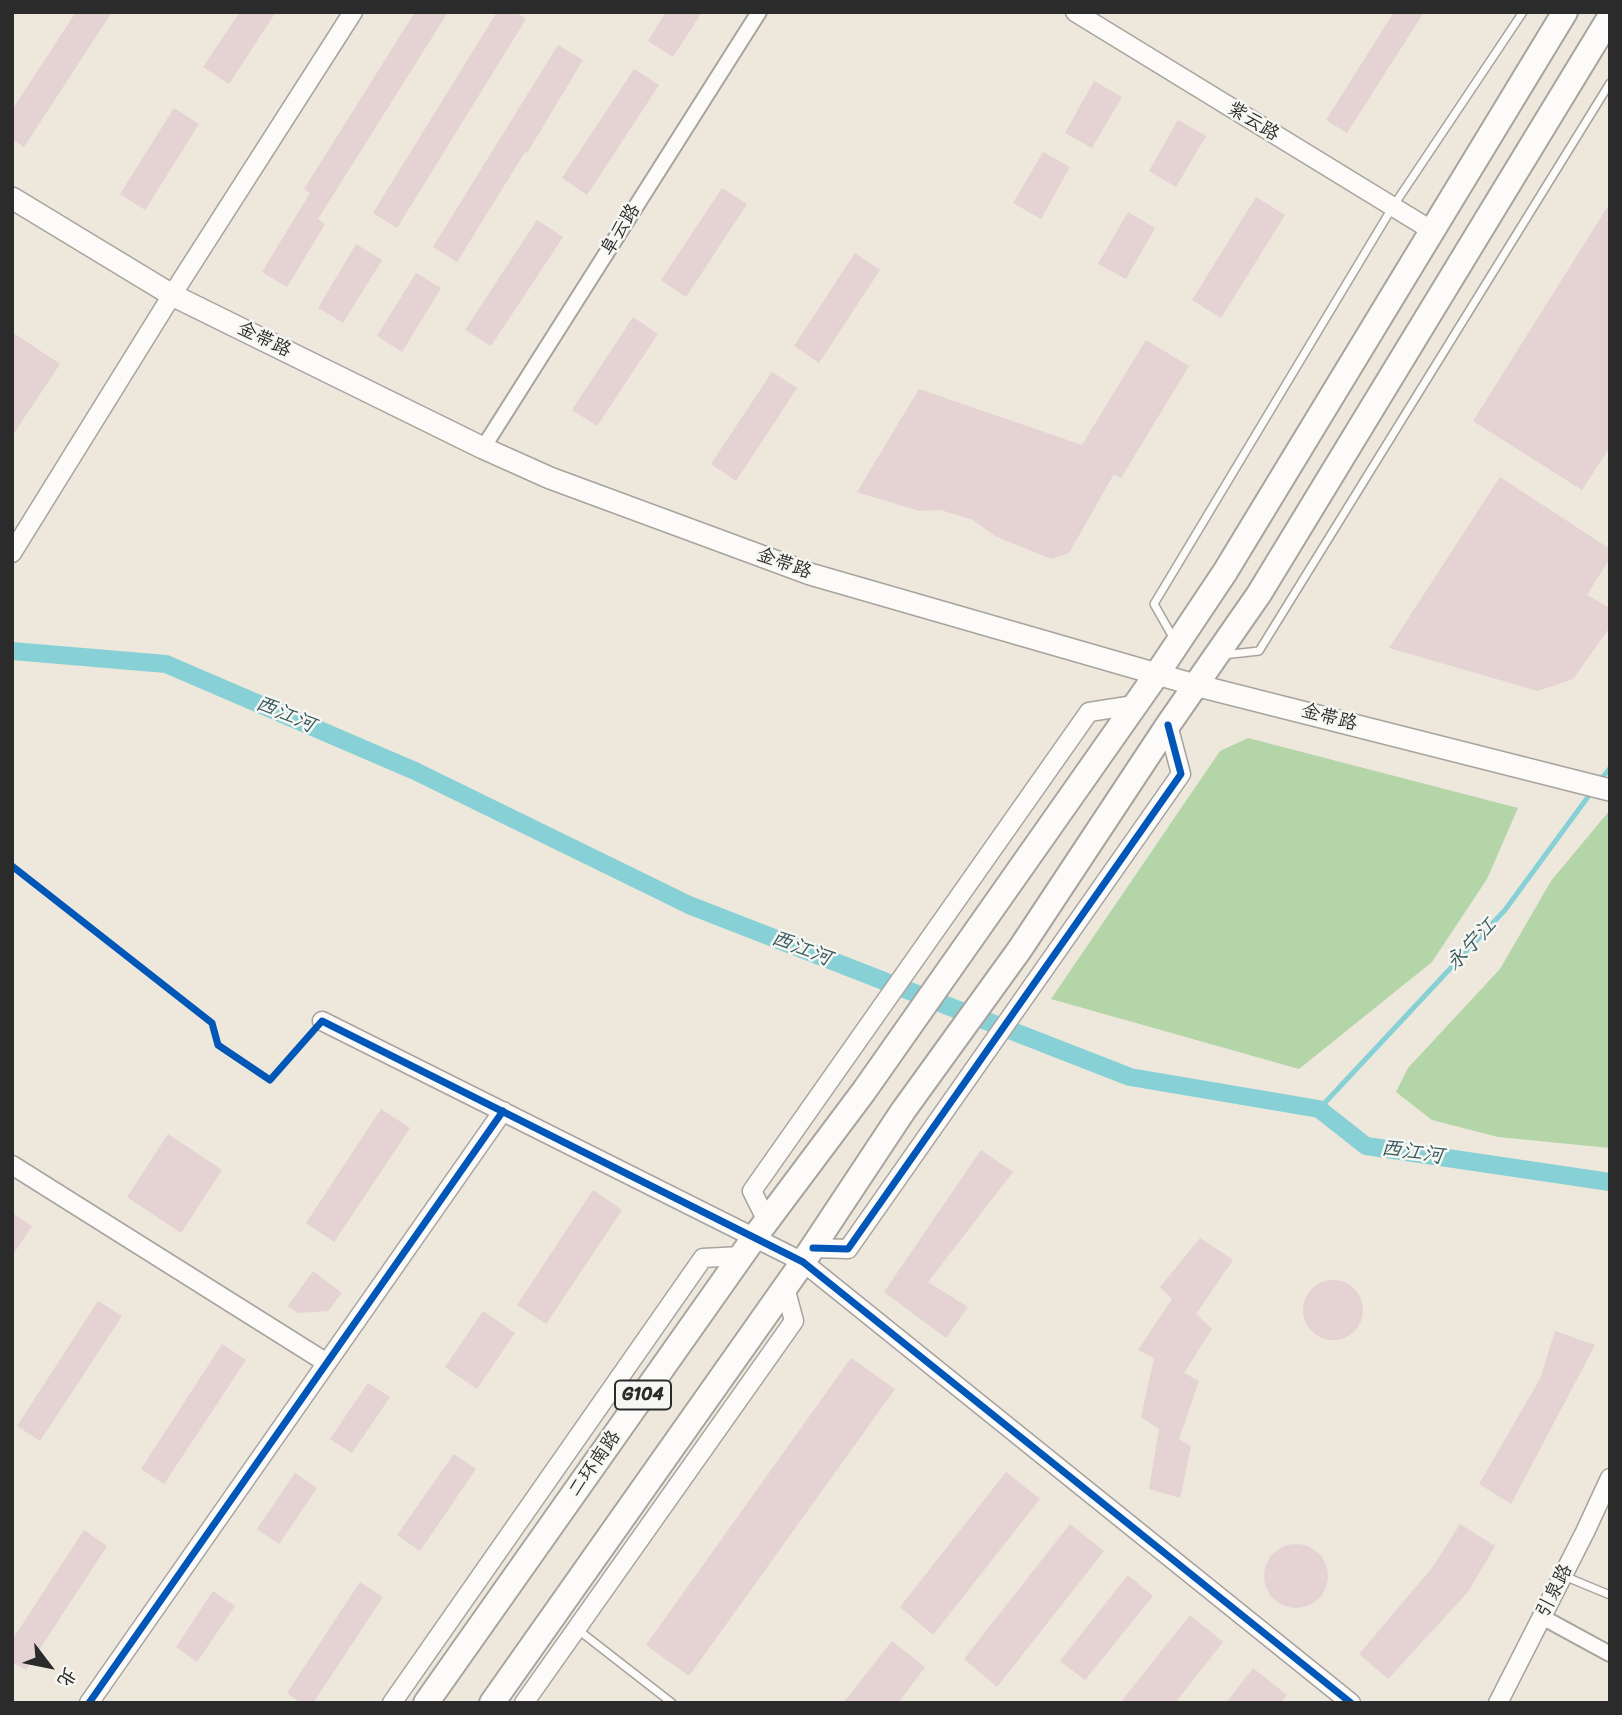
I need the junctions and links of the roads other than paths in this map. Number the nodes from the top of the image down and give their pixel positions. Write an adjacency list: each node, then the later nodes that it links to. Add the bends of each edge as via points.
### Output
1 (353, 12): 11 (street)
2 (759, 12): 12 (street, 阜云路)
3 (1075, 12): 9 (street, 紫云路)
4 (1523, 12): 9 (lane)
5 (1565, 12): 10 (highway, 二环南路)
6 (1610, 18): 15 (highway, via 1259,594)
7 (1610, 83): 15 (lane, via 1259,651)
8 (12, 198): 11 (main road, 金带路)
9 (1392, 208): 10 (street, 紫云路); 14 (lane, via 1154,604)
10 (1431, 230): 14 (highway, 二环南路)
11 (172, 295): 12 (main road, 金带路); 13 (street)
12 (483, 447): 16 (main road, 金带路, via 550,478 810,574)
13 (12, 554)
14 (1177, 644): 16 (highway, 二环南路)
15 (1215, 656): 17 (highway)
16 (1157, 674): 17 (main road, 金带路); 18 (highway, 二环南路)
17 (1195, 685): 19 (highway); 20 (main road, 金带路)
18 (1134, 705): 24 (highway, 二环南路 / G104, via 864,1091); 24 (street, via 1089,712 752,1191)
19 (1168, 725): 25 (highway, G104); 25 (street, via 1181,774 848,1249)
20 (1610, 790)
21 (323, 1021): 22 (street)
22 (503, 1111): 24 (street); 27 (street)
23 (12, 1165): 27 (street)
24 (754, 1238): 25 (street); 35 (street, via 703,1258); 36 (highway, 二环南路 / G104)
25 (808, 1255): 26 (highway, G104); 40 (street)
26 (785, 1287): 32 (street, via 794,1321); 37 (highway, G104)
27 (327, 1363): 34 (street)
28 (1610, 1478): 29 (street, 引泉路)
29 (1563, 1576): 30 (lane); 31 (street, 引泉路)
30 (1610, 1595)
31 (1542, 1617): 33 (street); 41 (street, 引泉路)
32 (576, 1629): 38 (street); 39 (lane)
33 (1610, 1654)
34 (89, 1703)
35 (392, 1703)
36 (426, 1703)
37 (492, 1703)
38 (524, 1703)
39 (672, 1703)
40 (1351, 1703)
41 (1498, 1703)

